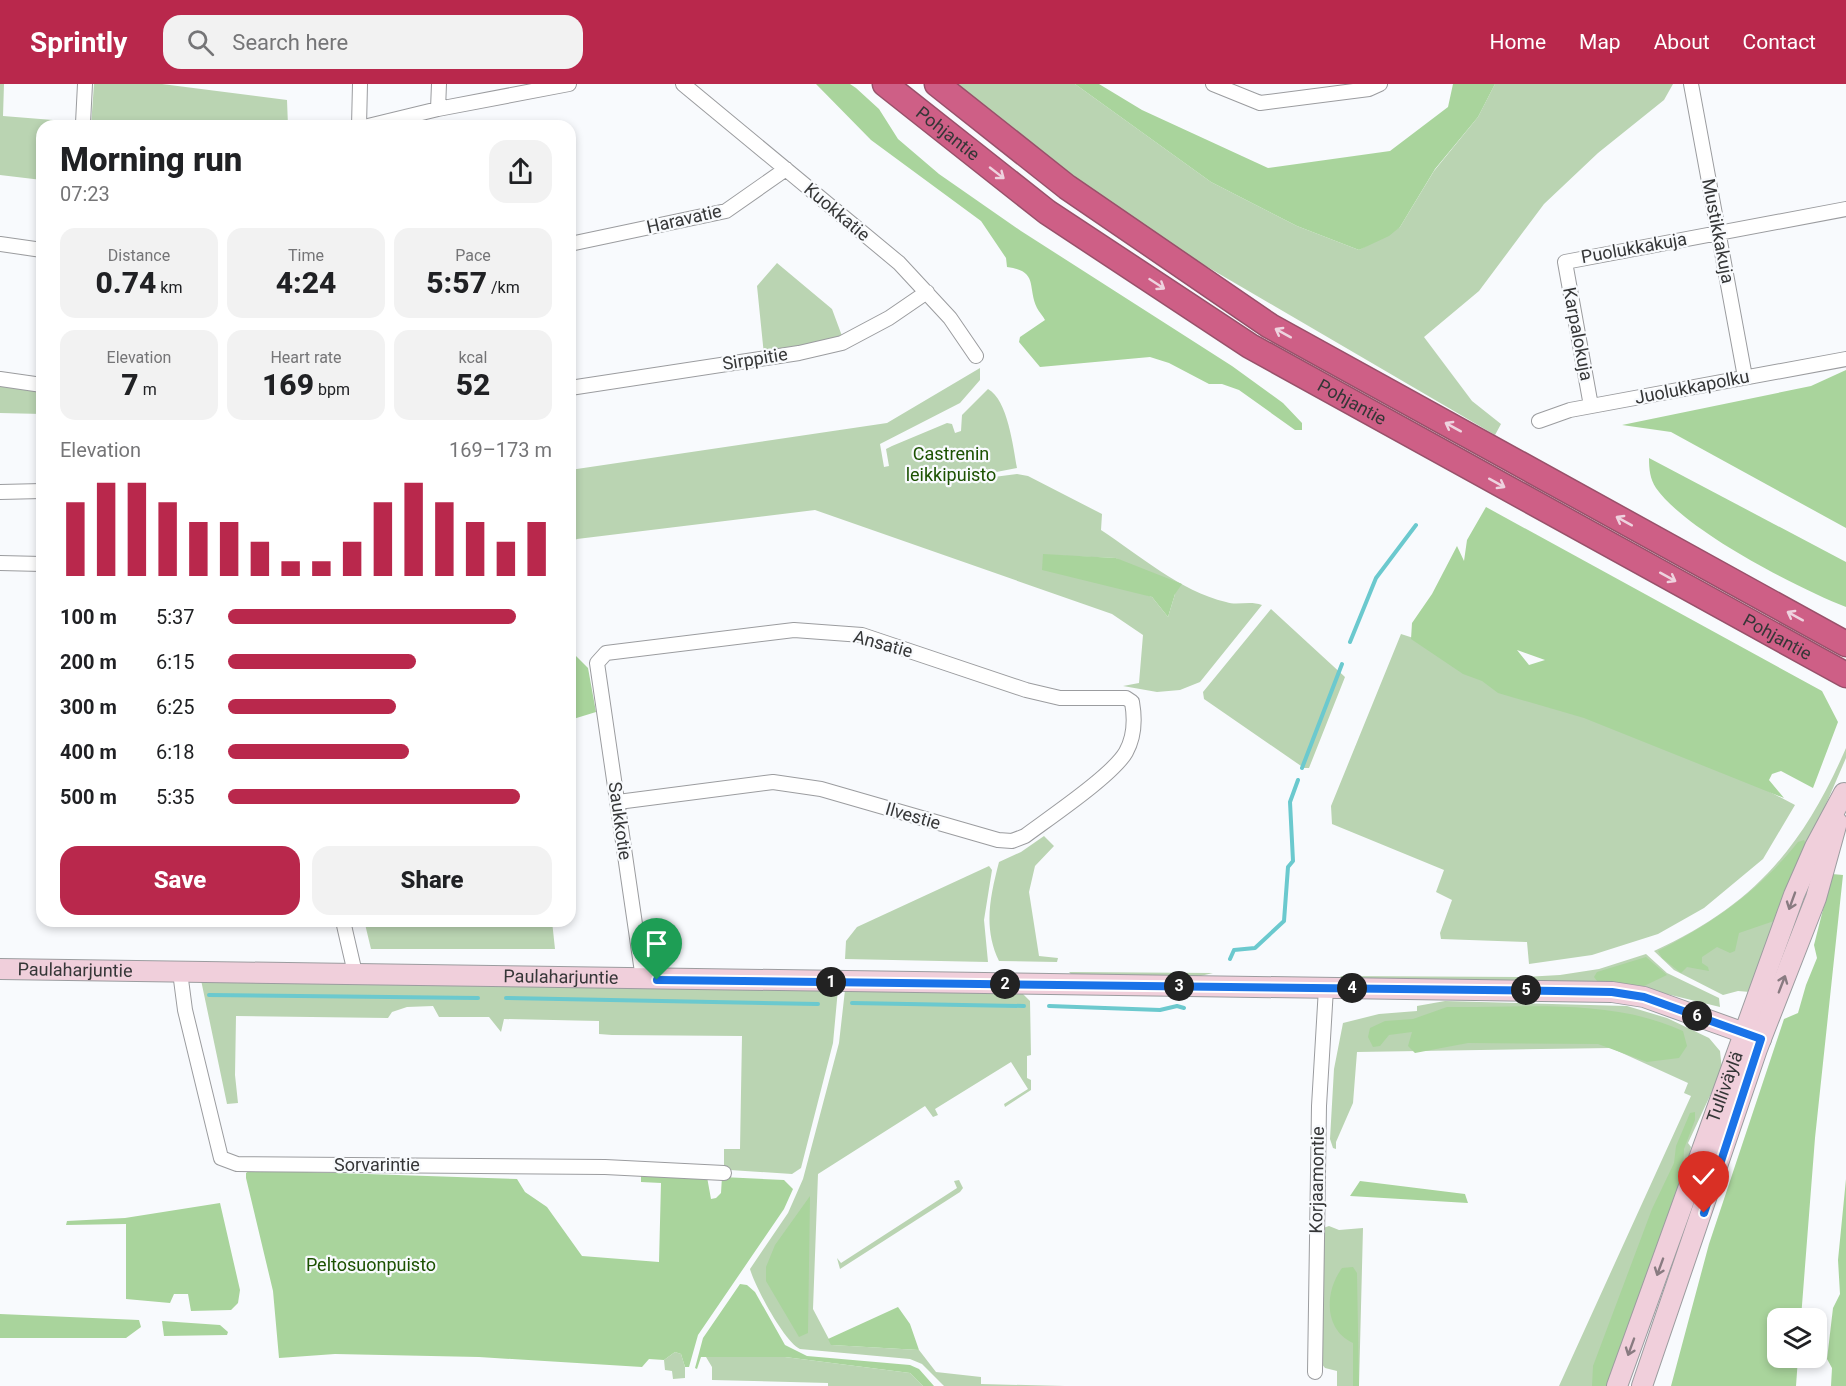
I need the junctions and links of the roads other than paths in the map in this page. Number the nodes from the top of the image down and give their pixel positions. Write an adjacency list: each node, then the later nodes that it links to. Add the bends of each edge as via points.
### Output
1 (84, 84): 12 (street)
2 (360, 84): 13 (street)
3 (439, 84): 11 (street)
4 (569, 84): 11 (street)
5 (682, 84): 15 (street, Kuokkatie)
6 (885, 84): 37 (highway, Pohjantie, one-way to 37, via 1047,212 1250,345)
7 (937, 84): 35 (highway, Pohjantie, one-way to 7, via 1270,326 1067,187)
8 (1213, 84): 9 (street, via 1251,101 1269,104)
9 (1380, 84)
10 (1691, 84): 17 (street, Mustikkakuja)
11 (438, 109): 14 (street)
12 (83, 120)
13 (360, 120)
14 (393, 120)
15 (786, 169): 18 (street, Haravatie, via 726,211); 22 (street, Kuokkatie, via 899,263)
16 (1846, 209): 17 (street, Puolukkakuja)
17 (1718, 232): 21 (street, Puolukkakuja); 25 (street, Mustikkakuja)
18 (576, 243)
19 (0, 244): 20 (street)
20 (36, 249)
21 (1565, 262): 29 (street, Karpalokuja)
22 (927, 292): 23 (street, Kuokkatie); 28 (street, Sirppitie, via 843,343)
23 (976, 356)
24 (1846, 358): 25 (street, Juolukkapolku)
25 (1745, 377): 29 (street, Juolukkapolku)
26 (0, 379): 27 (street)
27 (36, 384)
28 (576, 387)
29 (1592, 406): 30 (street, Juolukkapolku)
30 (1539, 421)
31 (36, 491): 32 (street)
32 (0, 492)
33 (0, 563): 34 (street)
34 (36, 564)
35 (1846, 644)
36 (597, 663): 38 (street, Ansatie, via 606,653 794,630 862,635 1060,698 1126,698); 40 (street, Saukkotie)
37 (1846, 675)
38 (1132, 702): 40 (street, Ilvestie, via 1132,740 1115,766 1025,836 1012,841 821,789 773,782)
39 (1845, 790): 47 (street, Tulliväylä, via 1794,895)
40 (618, 802): 45 (street, Saukkotie)
41 (344, 927): 44 (street)
42 (0, 969): 43 (street, Paulaharjuntie)
43 (180, 972): 44 (street, Paulaharjuntie); 48 (street, Sorvarintie, via 185,1010 221,1158 237,1164 605,1167)
44 (355, 973): 45 (street, Paulaharjuntie)
45 (643, 980): 46 (street, Paulaharjuntie)
46 (1326, 988): 47 (street, Paulaharjuntie, via 1612,992 1644,997); 50 (street, Korjaamontie, via 1319,1107)
47 (1752, 1036): 49 (street, Tulliväylä); 51 (street, Tulliväylä, one-way to 51)
48 (724, 1173)
49 (1652, 1361): 52 (street, Tulliväylä); 53 (street)
50 (1315, 1372)
51 (1617, 1386)
52 (1642, 1386)
53 (1648, 1386)

